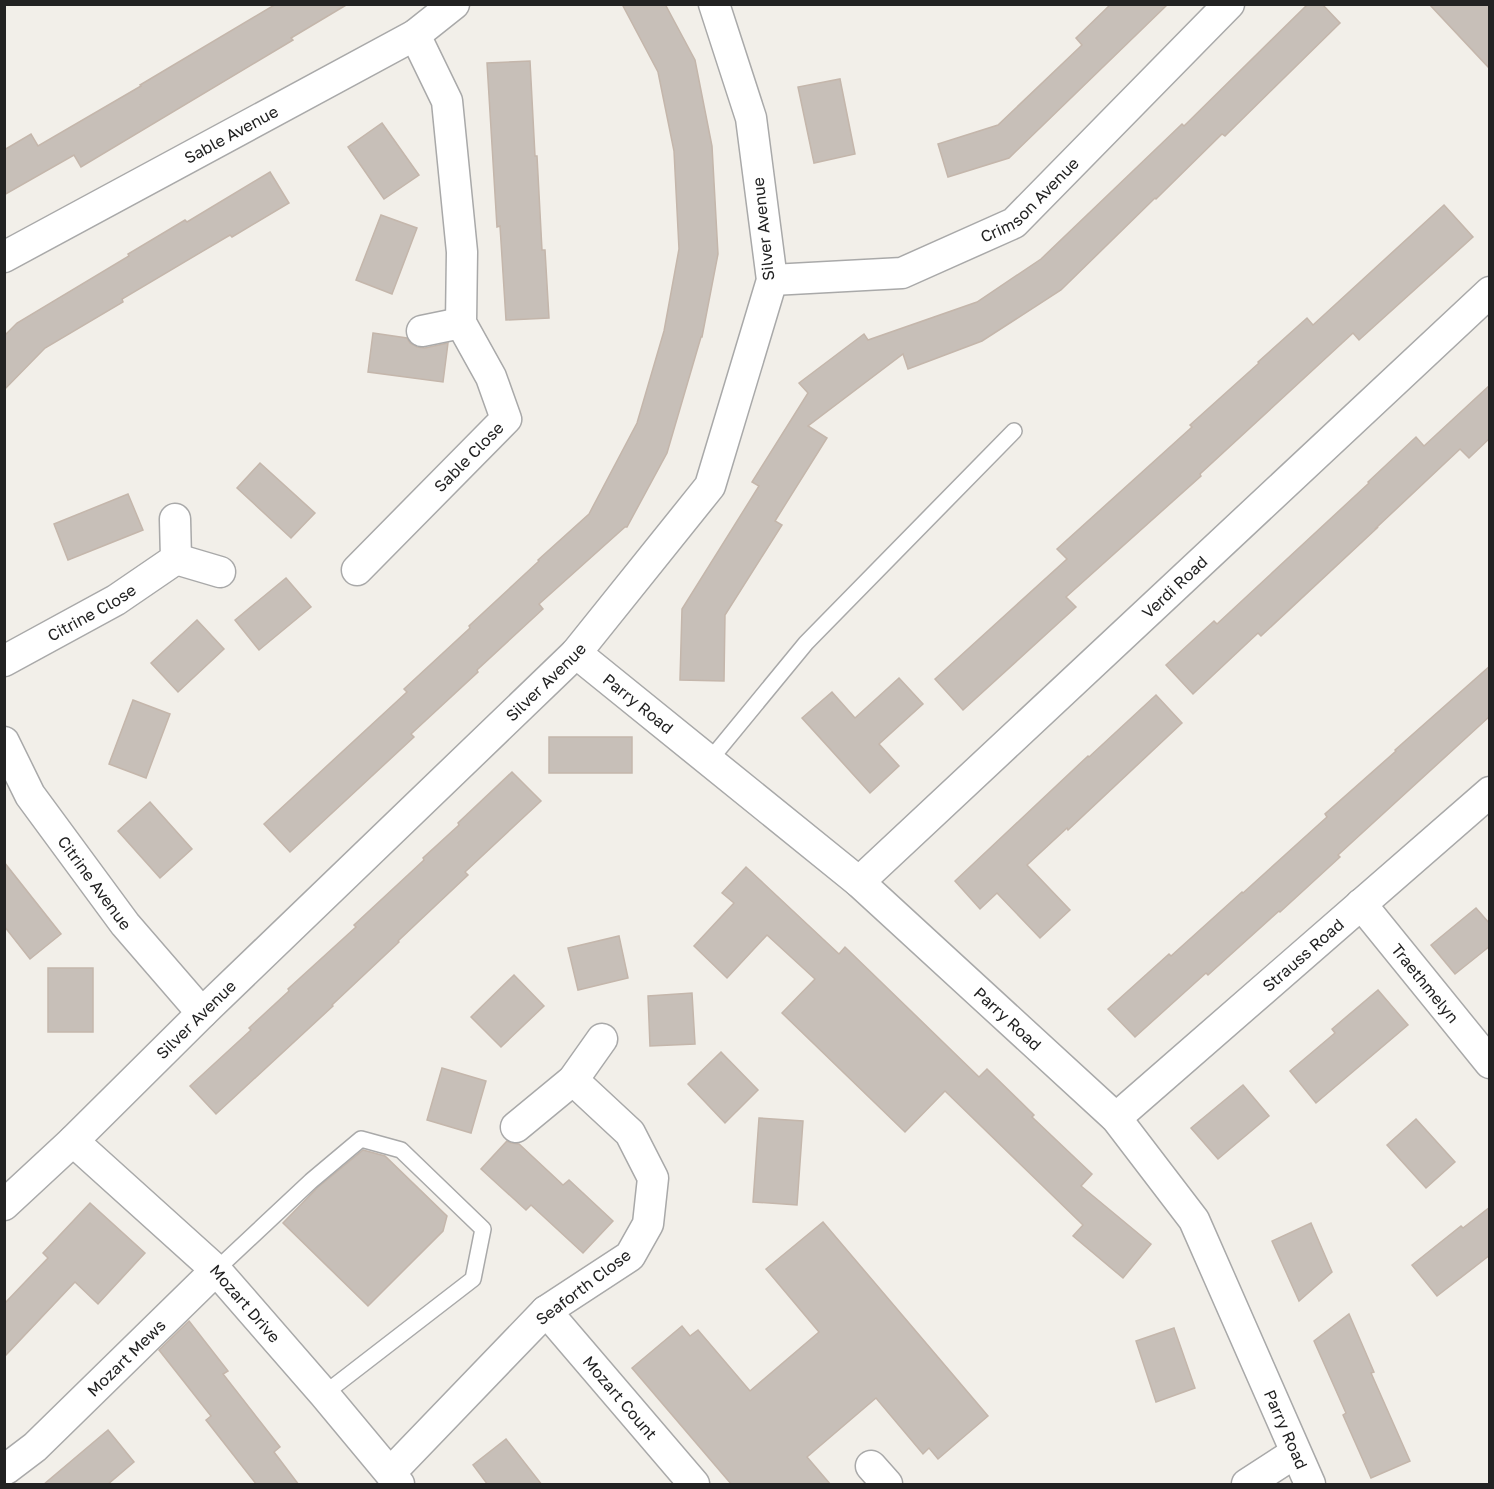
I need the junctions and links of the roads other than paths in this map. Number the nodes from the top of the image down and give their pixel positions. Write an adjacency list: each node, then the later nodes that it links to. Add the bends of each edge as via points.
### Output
1 (454, 4): 4 (street, Sable Avenue)
2 (714, 4): 6 (street, Silver Avenue, via 751,118)
3 (1229, 4): 6 (street, Crimson Avenue, via 1014,223 902,273)
4 (415, 35): 5 (street, Sable Avenue); 8 (street, Sable Close, via 447,101 462,252)
5 (4, 257)
6 (771, 280): 15 (street, Silver Avenue, via 710,486)
7 (1490, 292): 20 (street, Verdi Road)
8 (461, 323): 9 (street); 13 (street, Sable Close, via 491,377 506,419)
9 (422, 331)
10 (1014, 431): 18 (lane, via 806,643)
11 (175, 519): 12 (street)
12 (176, 559): 14 (street); 16 (street, Citrine Close, via 117,600)
13 (357, 570)
14 (220, 572)
15 (576, 653): 18 (street, Parry Road); 22 (street, Silver Avenue)
16 (4, 661)
17 (4, 742): 22 (street, Citrine Avenue, via 30,795 125,924)
18 (709, 761): 20 (street, Parry Road)
19 (1490, 792): 21 (street, Strauss Road)
20 (859, 882): 26 (street, Parry Road)
21 (1361, 904): 24 (street, Traethmelyn); 26 (street, Strauss Road)
22 (202, 1013): 28 (street, Silver Avenue)
23 (602, 1039): 25 (street)
24 (1490, 1063)
25 (573, 1080): 27 (street); 31 (street, Seaforth Close, via 630,1133 653,1178 648,1224 630,1256)
26 (1116, 1118): 33 (street, Parry Road, via 1194,1220)
27 (516, 1127)
28 (73, 1141): 29 (street, Silver Avenue); 30 (street, Mozart Drive)
29 (4, 1205)
30 (216, 1270): 32 (street, Mozart Drive); 32 (lane, via 361,1139 401,1150 483,1230 473,1279); 34 (street, Mozart Mews, via 44,1455)
31 (546, 1311): 35 (street, Seaforth Close); 36 (street, Mozart Count)
32 (324, 1394): 35 (street, Mozart Drive)
33 (1295, 1454): 37 (street); 38 (street, Parry Road)
34 (6, 1469)
35 (395, 1478)
36 (694, 1485)
37 (1247, 1485)
38 (1310, 1485)

